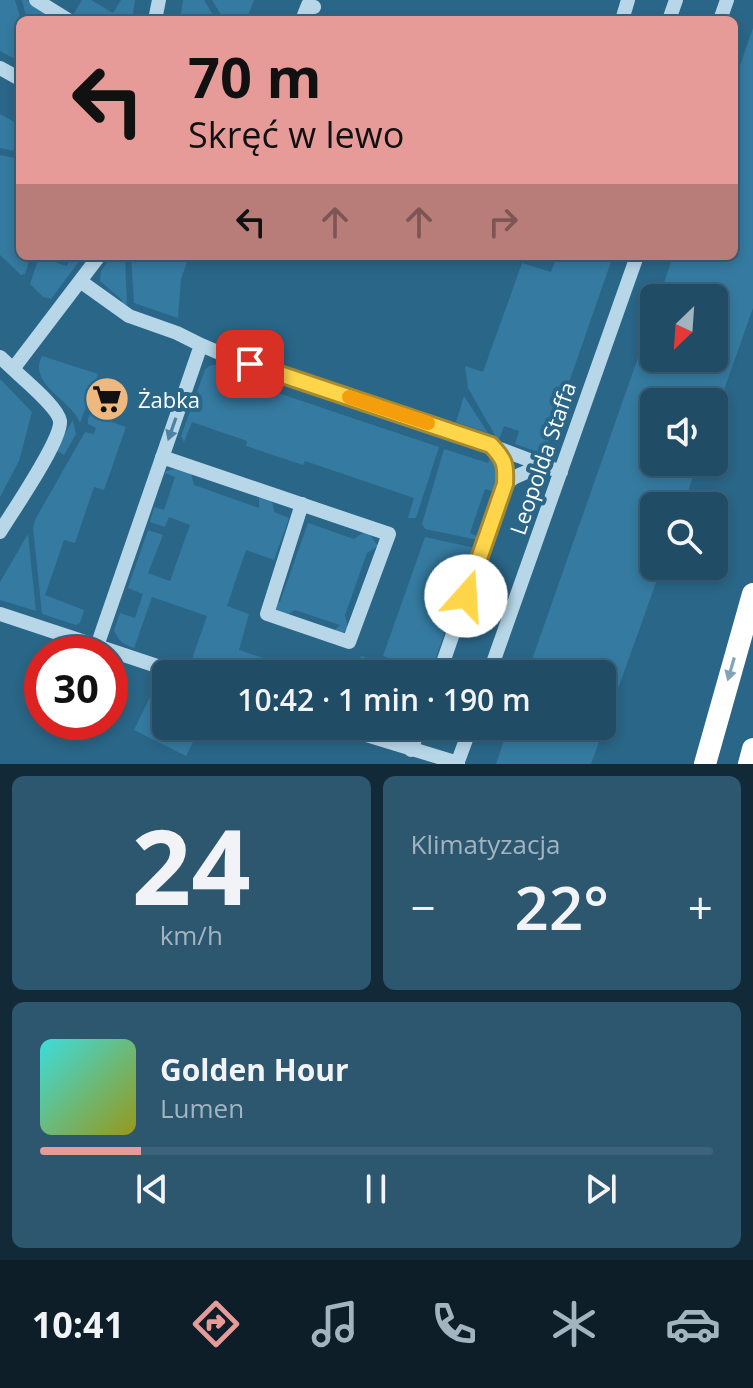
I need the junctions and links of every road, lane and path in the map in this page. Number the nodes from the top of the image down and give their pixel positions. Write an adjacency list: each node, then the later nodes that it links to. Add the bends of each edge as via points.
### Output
1 (36, 0): 3 (street)
2 (314, 7): 4 (street, via 308,5)
3 (62, 16)
4 (304, 16)
5 (96, 260): 7 (street)
6 (636, 260): 14 (street, Leopolda Staffa)
7 (80, 281): 8 (street, via 129,316); 10 (street)
8 (201, 345): 11 (street); 12 (street, one-way to 12)
9 (0, 357): 10 (street)
10 (13, 369): 17 (street, via 60,422 55,441)
11 (491, 445): 13 (street); 15 (street, via 503,457)
12 (162, 457): 16 (street); 21 (street)
13 (542, 465): 14 (street); 15 (street)
14 (561, 472): 24 (street, Leopolda Staffa)
15 (505, 484): 23 (street)
16 (302, 504): 16 (street, via 389,534 349,642 267,614)
17 (0, 532)
18 (753, 594): 32 (highway, one-way to 32)
19 (0, 614): 20 (street)
20 (67, 636)
21 (100, 636)
22 (128, 656): 25 (street)
23 (444, 660)
24 (494, 660)
25 (152, 664)
26 (380, 740): 30 (street)
27 (415, 740): 30 (street)
28 (466, 740): 31 (street)
29 (753, 749): 33 (highway)
30 (411, 750): 31 (street)
31 (457, 764)
32 (705, 764)
33 (749, 764)

